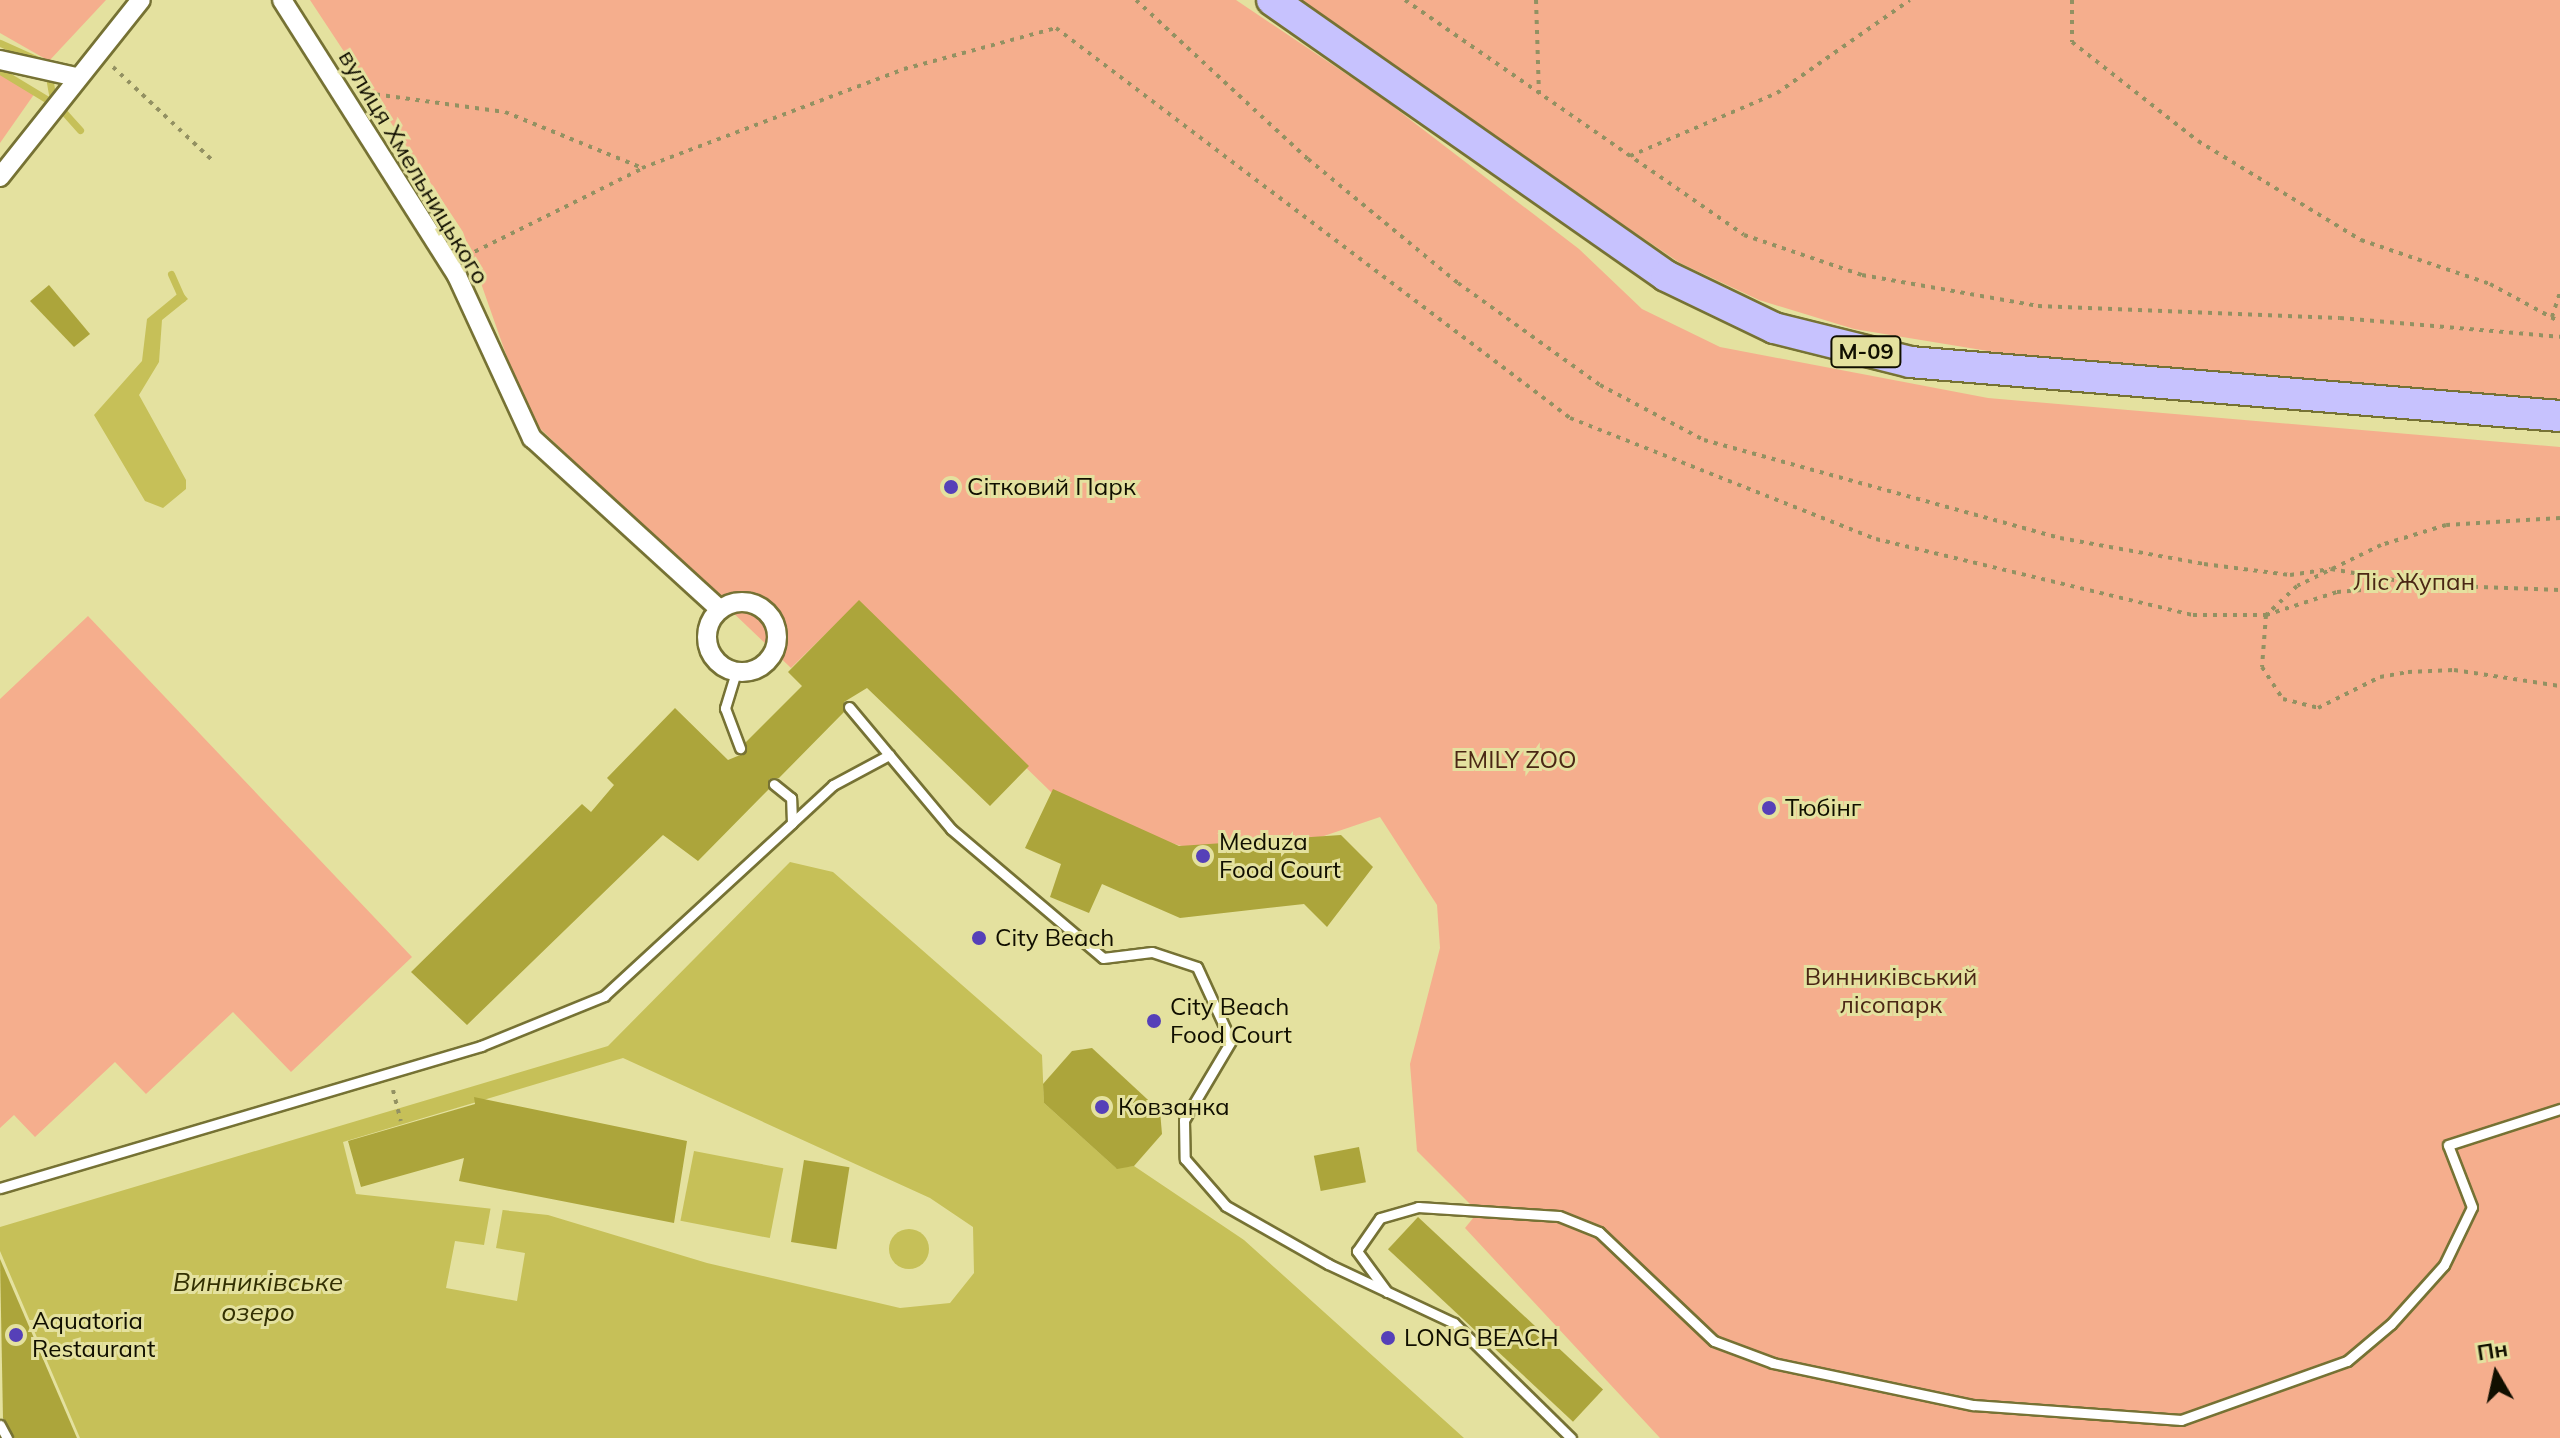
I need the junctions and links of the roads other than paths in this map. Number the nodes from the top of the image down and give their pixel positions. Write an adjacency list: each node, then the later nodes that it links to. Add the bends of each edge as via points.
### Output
1 (141, 0): 5 (street)
2 (282, 0): 8 (street, вулиця Хмельницького, via 450,265 532,438)
3 (1272, 0): 7 (main road, М-09, via 1666,276 1774,328 1910,362)
4 (0, 60): 5 (street)
5 (76, 77): 6 (street)
6 (0, 177)
7 (2560, 416)
8 (719, 609): 9 (street, via 708,642 717,662); 9 (street, via 759,606 777,632 767,662)
9 (736, 672): 11 (lane, via 725,708)
10 (849, 707): 12 (lane)
11 (740, 748)
12 (889, 755): 14 (lane, via 833,785); 17 (lane, via 951,829 1103,958 1152,952 1197,967 1231,1041 1184,1120 1185,1159 1226,1206)
13 (774, 784): 14 (lane, via 791,798)
14 (792, 823): 16 (lane, via 604,996 481,1046)
15 (2560, 1109): 17 (lane, via 2448,1145 2472,1207 2444,1265 2391,1324 2347,1361 2181,1420 1973,1405 1773,1363 1714,1341 1599,1232 1559,1216 1418,1207 1380,1218 1357,1251)
16 (0, 1188)
17 (1387, 1292): 20 (lane, via 1454,1323)
18 (0, 1425): 19 (lane)
19 (7, 1438)
20 (1571, 1438)

